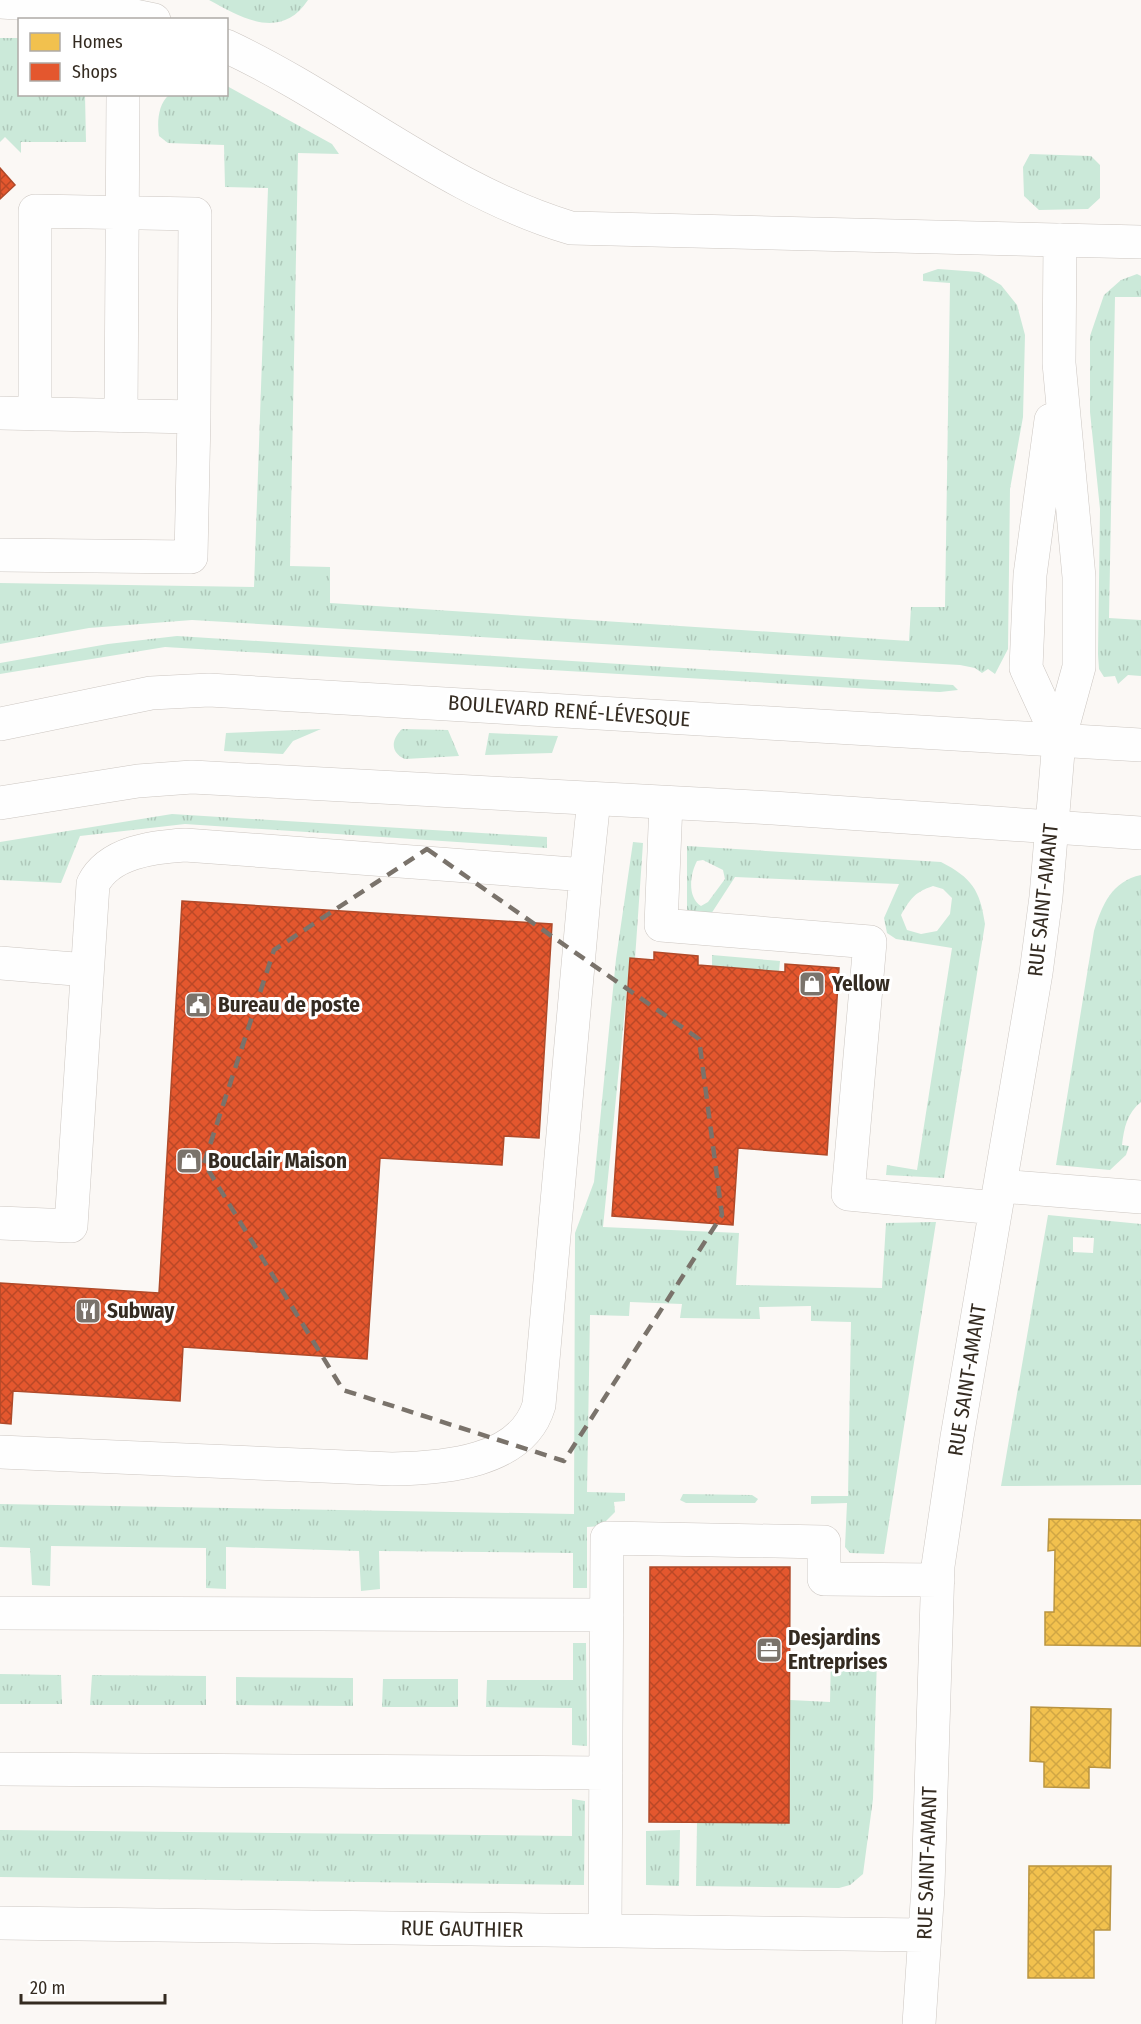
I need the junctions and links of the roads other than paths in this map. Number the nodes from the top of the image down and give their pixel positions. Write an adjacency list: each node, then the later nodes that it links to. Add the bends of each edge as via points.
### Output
1 (0, 2): 2 (main road)
2 (123, 16): 3 (main road)
3 (138, 18)
4 (228, 47): 7 (main road, via 268,65 477,190 538,218 571,228)
5 (123, 96): 6 (main road)
6 (123, 212): 11 (main road, via 35,211); 12 (main road); 13 (main road, via 195,214)
7 (1060, 240): 8 (main road); 9 (main road)
8 (1141, 242)
9 (1059, 363): 16 (main road, RUE SAINT-AMANT, via 1079,588 1078,667); 16 (main road, via 1030,575 1026,668)
10 (0, 413): 11 (main road)
11 (35, 414): 12 (main road)
12 (122, 416): 13 (main road)
13 (194, 417): 14 (main road, via 191,557)
14 (0, 555)
15 (0, 724): 16 (main road, BOULEVARD RENÉ-LÉVESQUE, via 151,693 209,690)
16 (1059, 740): 17 (main road, BOULEVARD RENÉ-LÉVESQUE); 21 (main road, RUE SAINT-AMANT)
17 (1141, 744)
18 (594, 799): 19 (main road, via 192,777 138,781); 20 (main road); 23 (main road)
19 (0, 803)
20 (666, 803): 21 (main road); 26 (main road, via 661,925 870,942 848,1194)
21 (1052, 828): 22 (main road); 26 (main road, RUE SAINT-AMANT, via 1036,973)
22 (1141, 833)
23 (586, 875): 25 (main road, via 186,845 150,848 124,856 98,875 93,884); 29 (main road, via 539,1405 534,1421 525,1431 488,1454 459,1464 428,1468)
24 (0, 963): 25 (main road)
25 (87, 970): 28 (main road, via 71,1226)
26 (998, 1197): 27 (main road); 30 (main road, RUE SAINT-AMANT, via 957,1437)
27 (1141, 1197)
28 (0, 1223)
29 (0, 1452)
30 (938, 1580): 32 (main road, via 824,1579 824,1542 607,1538); 37 (main road, RUE SAINT-AMANT)
31 (0, 1613): 32 (main road)
32 (607, 1615): 34 (main road)
33 (0, 1769): 34 (main road)
34 (606, 1773): 36 (main road)
35 (0, 1923): 36 (main road, RUE GAUTHIER)
36 (605, 1930): 37 (main road, RUE GAUTHIER)
37 (924, 1935): 38 (main road, RUE SAINT-AMANT)
38 (919, 2024)

